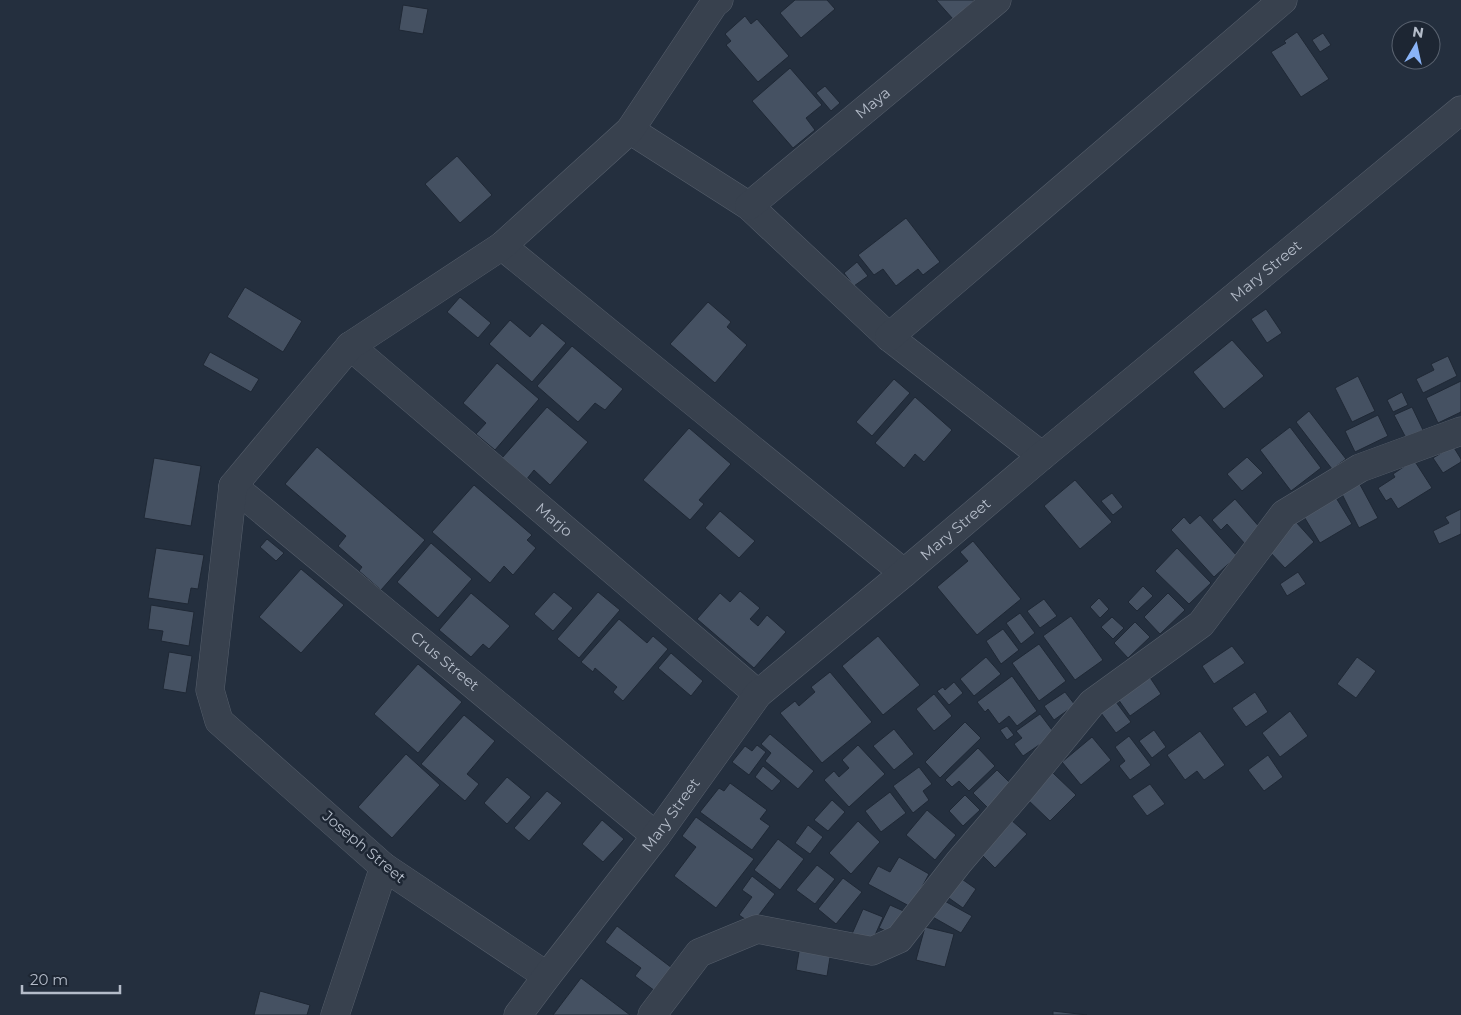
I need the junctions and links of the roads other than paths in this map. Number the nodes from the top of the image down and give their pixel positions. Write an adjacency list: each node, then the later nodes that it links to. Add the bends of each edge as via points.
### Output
1 (719, 0): 5 (street)
2 (997, 0): 6 (street, Maya)
3 (1283, 0): 8 (street)
4 (1461, 110): 11 (street, Mary Street)
5 (630, 130): 6 (street); 7 (street)
6 (749, 206): 8 (street)
7 (502, 246): 9 (street); 13 (street)
8 (889, 336): 11 (street)
9 (350, 346): 12 (street); 14 (street, Marjo)
10 (1461, 431): 20 (street, via 1360,468 1284,514 1201,624 1092,704 899,938 872,951 757,929 698,952)
11 (1042, 456): 13 (street, Mary Street)
12 (233, 486): 15 (street, Crus Street); 16 (street, Joseph Street, via 210,690 219,721)
13 (904, 573): 14 (street, Mary Street)
14 (758, 694): 15 (street, Mary Street)
15 (656, 836): 17 (street, Mary Street)
16 (384, 867): 17 (street, Joseph Street); 18 (street)
17 (547, 976): 19 (street, Mary Street)
18 (335, 1015)
19 (518, 1015)
20 (652, 1015)

